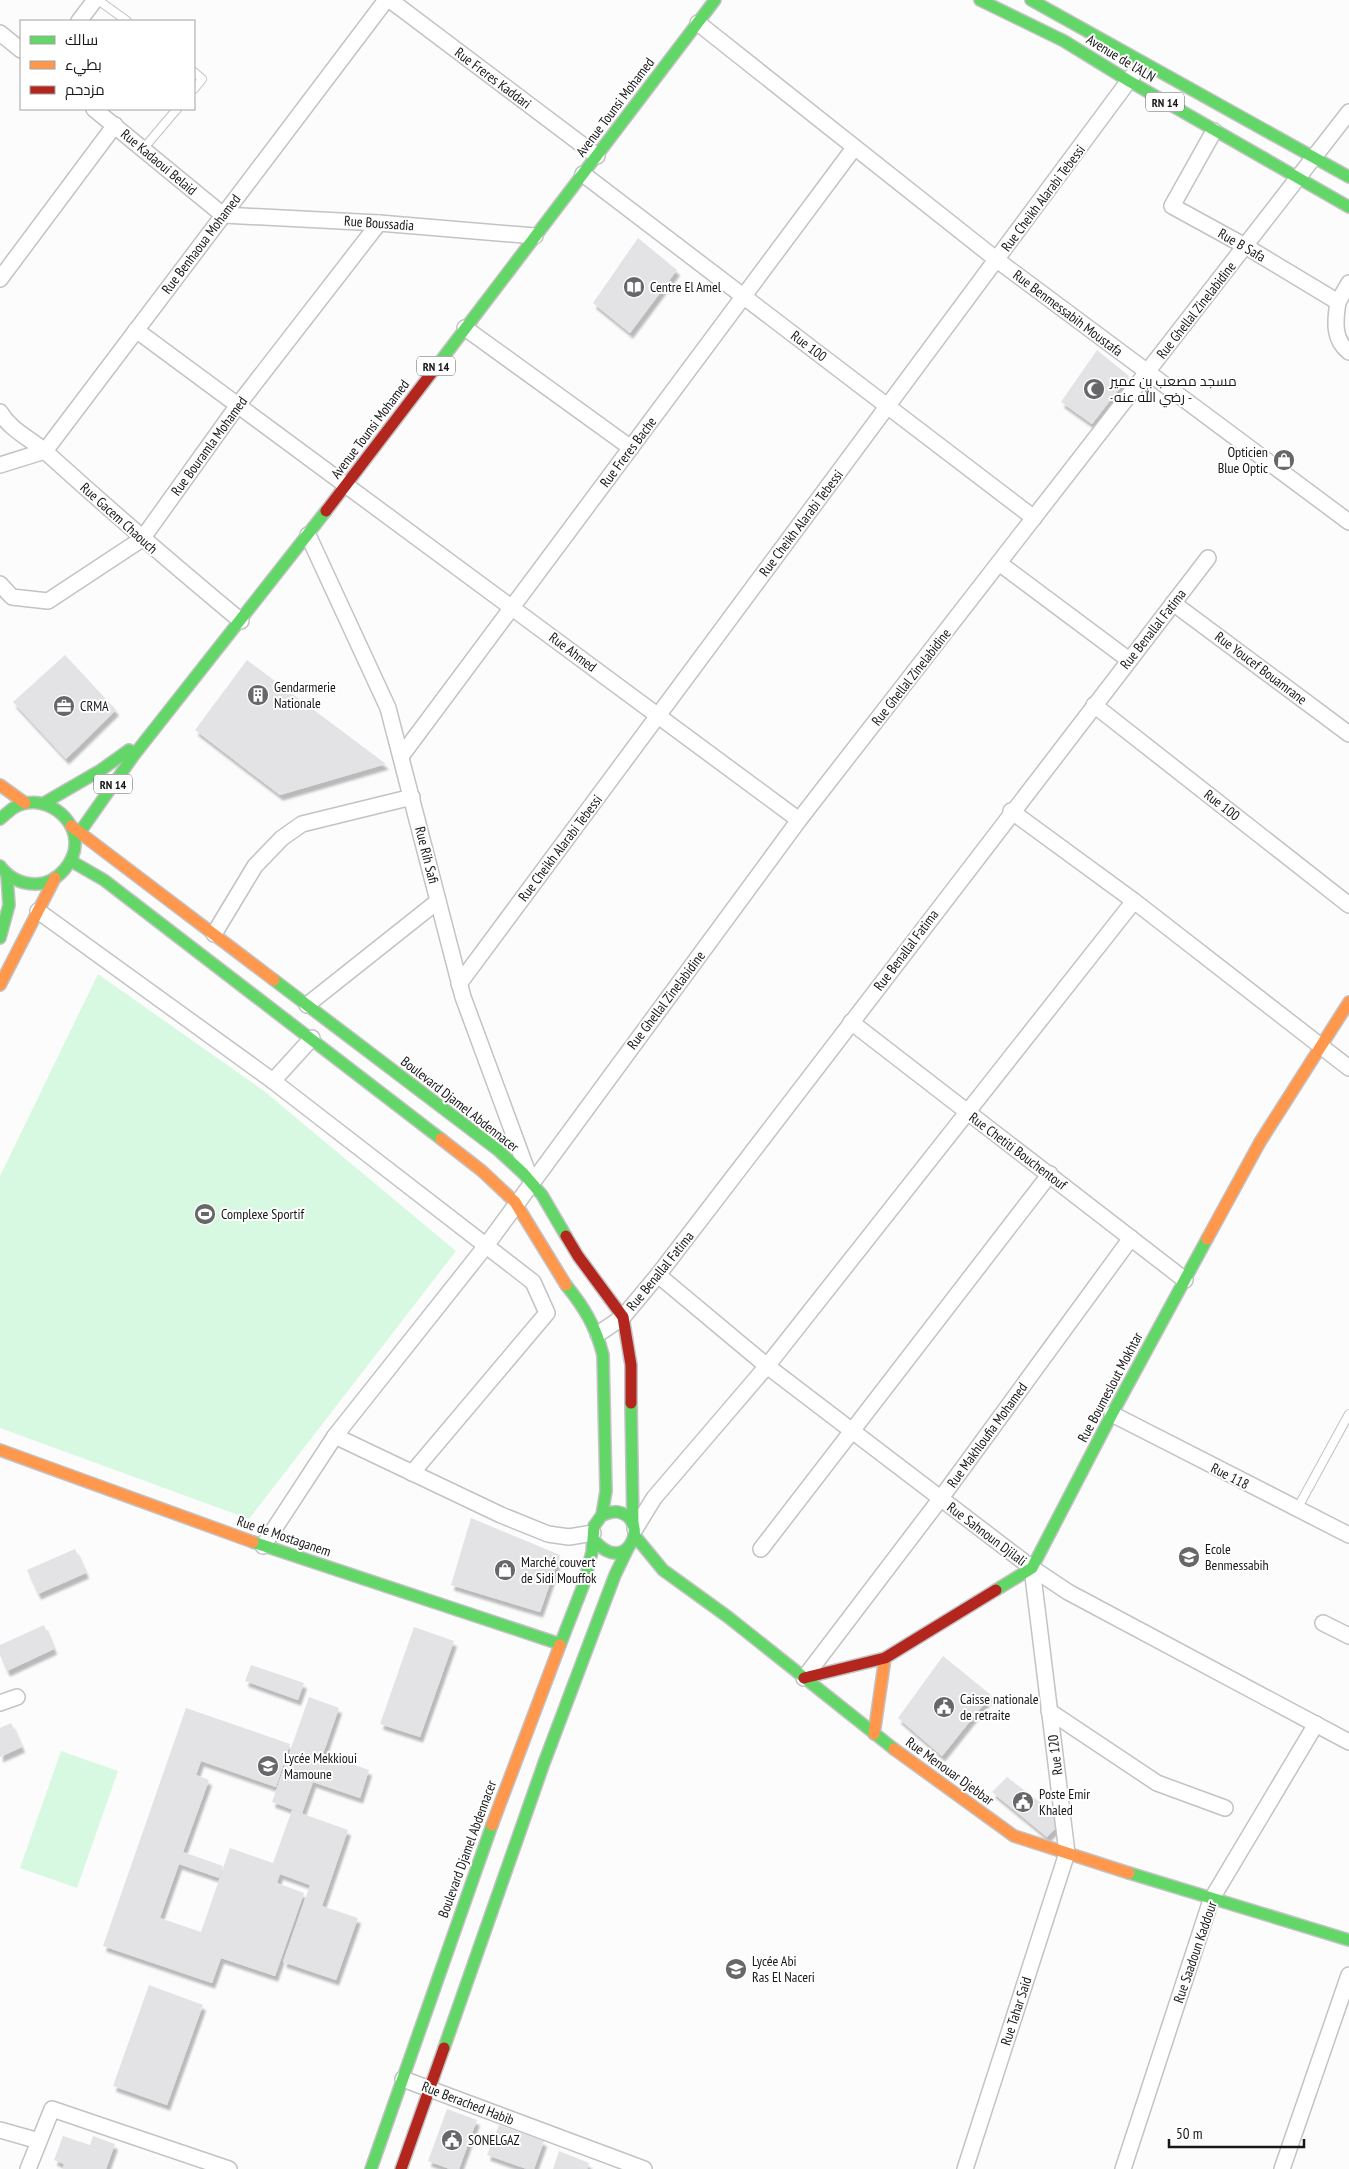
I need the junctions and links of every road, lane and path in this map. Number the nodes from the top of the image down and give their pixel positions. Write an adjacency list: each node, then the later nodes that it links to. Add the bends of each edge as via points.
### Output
1 (97, 0): 7 (street); 8 (lane)
2 (386, 0): 29 (street, Rue Benhaoua Mohamed)
3 (390, 0): 23 (street, Rue Freres Kaddari)
4 (980, 0): 14 (main road, Avenue de l'ALN / RN 14, via 1064,41)
5 (1031, 0): 12 (main road, Avenue de l'ALN / RN 14)
6 (710, 2): 9 (main road, Avenue Tounsi Mohamed / RN 14)
7 (80, 20)
8 (125, 20)
9 (698, 24): 21 (street, Rue Benmessabih Moustafa); 23 (main road, Avenue Tounsi Mohamed / RN 14)
10 (0, 33): 11 (street)
11 (20, 49)
12 (1143, 62): 14 (street, Rue Cheikh Alarabi Tebessi); 24 (main road, Avenue de l'ALN / RN 14)
13 (195, 73): 15 (lane, via 202,79)
14 (1129, 81): 20 (main road, Avenue de l'ALN / RN 14); 33 (street, Rue Cheikh Alarabi Tebessi)
15 (195, 88)
16 (95, 110): 19 (street, Rue Kadaoui Belaid)
17 (176, 110): 22 (lane)
18 (1349, 112): 24 (street, Rue Ghellal Zinelabidine)
19 (115, 125): 22 (street, Rue Kadaoui Belaid); 34 (street)
20 (1214, 131): 27 (main road, Avenue de l'ALN / RN 14); 32 (street, Rue B Safa, via 1172,206)
21 (854, 148): 33 (street, Rue Benmessabih Moustafa); 36 (street, Rue Freres Bache)
22 (143, 149): 29 (street, Rue Kadaoui Belaid)
23 (597, 156): 25 (main road, Avenue Tounsi Mohamed / RN 14)
24 (1313, 158): 26 (main road, Avenue de l'ALN / RN 14); 27 (street, Rue Ghellal Zinelabidine)
25 (583, 174): 31 (main road, Avenue Tounsi Mohamed / RN 14); 36 (street, Rue 100)
26 (1349, 177)
27 (1298, 178): 28 (main road, Avenue de l'ALN / RN 14); 32 (street, Rue Ghellal Zinelabidine)
28 (1349, 206)
29 (223, 215): 30 (street, Rue Boussadia); 39 (street, Rue Benhaoua Mohamed)
30 (379, 223): 31 (street, Rue Boussadia); 42 (street, Rue Bouramla Mohamed)
31 (535, 236): 38 (main road, Avenue Tounsi Mohamed / RN 14)
32 (1245, 246): 37 (street, Rue B Safa); 41 (street, Rue Ghellal Zinelabidine)
33 (996, 260): 41 (street, Rue Benmessabih Moustafa); 43 (street, Rue Cheikh Alarabi Tebessi)
34 (0, 279)
35 (1349, 283): 37 (street)
36 (744, 296): 43 (street, Rue 100); 45 (street, Rue Freres Bache)
37 (1338, 302): 40 (street, via 1335,324 1340,346)
38 (465, 328): 45 (street); 48 (main road, Avenue Tounsi Mohamed / RN 14)
39 (136, 330): 42 (street, Rue Ahmed); 46 (street, Rue Benhaoua Mohamed)
40 (1349, 352)
41 (1147, 372): 49 (street, Rue Ghellal Zinelabidine); 50 (street, Rue Benmessabih Moustafa)
42 (238, 405): 48 (street, Rue Ahmed); 52 (street, Rue Bouramla Mohamed)
43 (888, 406): 49 (street, Rue 100); 61 (street, Rue Cheikh Alarabi Tebessi)
44 (0, 412): 46 (street, Rue Gacem Chaouch, via 6,423)
45 (631, 448): 57 (street, Rue Freres Bache)
46 (45, 451): 47 (street); 52 (street, Rue Gacem Chaouch)
47 (0, 465)
48 (346, 484): 51 (main road, Avenue Tounsi Mohamed / RN 14); 57 (street, Rue Ahmed)
49 (1034, 518): 54 (street, Rue Ghellal Zinelabidine)
50 (1349, 522)
51 (308, 535): 58 (main road, Avenue Tounsi Mohamed / RN 14); 64 (street, Rue Rih Safi, via 388,708)
52 (142, 539): 55 (street, Rue Bouramla Mohamed, via 48,601 12,597); 58 (street, Rue Gacem Chaouch)
53 (1208, 558): 56 (street, Rue Benallal Fatima)
54 (999, 563): 59 (street); 71 (street, Rue Ghellal Zinelabidine)
55 (0, 584)
56 (1173, 603): 59 (street, Rue Benallal Fatima); 63 (street, Rue Youcef Bouamrane)
57 (512, 608): 61 (street, Rue Ahmed); 64 (street, Rue Freres Bache)
58 (241, 621): 62 (main road, Avenue Tounsi Mohamed / RN 14)
59 (1129, 660): 60 (street, Rue Benallal Fatima)
60 (1094, 705): 69 (street, Rue Benallal Fatima); 78 (street, Rue 100)
61 (658, 716): 71 (street, Rue Ahmed); 82 (street, Rue Cheikh Alarabi Tebessi)
62 (154, 730): 68 (main road, Avenue Tounsi Mohamed / RN 14, via 101,770); 72 (main road, Avenue Tounsi Mohamed / RN 14)
63 (1349, 734)
64 (402, 755): 66 (street, Rue Rih Safi)
65 (0, 785): 67 (main road)
66 (412, 797): 76 (street, Rue Rih Safi); 80 (street, via 302,824 282,838 255,866)
67 (25, 802): 68 (main road); 70 (main road, via 13,807)
68 (44, 803): 72 (main road, Boulevard Djamel Abdennacer, via 64,816)
69 (1012, 811): 77 (street); 86 (street, Rue Benallal Fatima)
70 (0, 819)
71 (799, 820): 93 (street, Rue Ghellal Zinelabidine)
72 (75, 833): 73 (main road); 80 (main road, Boulevard Djamel Abdennacer)
73 (71, 861): 75 (main road); 87 (main road, via 104,880)
74 (4, 871): 75 (main road, via 18,882 31,884); 81 (main road, via 9,905)
75 (55, 878): 79 (main road)
76 (438, 902): 82 (street, Rue Rih Safi); 85 (street)
77 (1134, 902): 88 (street); 91 (street)
78 (1349, 905)
79 (38, 911): 83 (main road); 90 (street)
80 (214, 934): 85 (main road, Boulevard Djamel Abdennacer)
81 (0, 938)
82 (459, 984): 93 (street, Rue Rih Safi)
83 (0, 985)
84 (1349, 1002): 88 (main road, Rue Boumeslout Mokhtar)
85 (307, 1005): 93 (main road, Boulevard Djamel Abdennacer, via 498,1150)
86 (852, 1022): 91 (street, Rue Chetiti Bouchentouf); 97 (street, Rue Benallal Fatima)
87 (312, 1038): 90 (street); 94 (main road, via 482,1171)
88 (1320, 1048): 89 (street); 98 (main road, Rue Boumeslout Mokhtar, via 1260,1142)
89 (1349, 1068)
90 (273, 1082): 96 (street)
91 (967, 1112): 92 (street, Rue Chetiti Bouchentouf); 101 (street)
92 (1050, 1174): 95 (street, Rue Chetiti Bouchentouf); 104 (street)
93 (531, 1182): 94 (street, Rue Ghellal Zinelabidine); 99 (main road, Boulevard Djamel Abdennacer, via 578,1256)
94 (516, 1202): 96 (street, Rue Ghellal Zinelabidine); 100 (main road)
95 (1131, 1238): 98 (street, Rue Chetiti Bouchentouf); 108 (street, Rue Makhloufia Mohamed)
96 (485, 1247): 105 (street, Rue Ghellal Zinelabidine); 107 (street, via 533,1282 547,1313)
97 (658, 1275): 99 (street, Rue Benallal Fatima); 101 (street, Rue Sahnoun Djilali)
98 (1185, 1280): 102 (main road, Rue Boumeslout Mokhtar)
99 (623, 1317): 100 (street, Rue Benallal Fatima); 111 (main road, Boulevard Djamel Abdennacer, via 631,1365)
100 (598, 1334): 110 (main road, via 605,1379 606,1491)
101 (767, 1366): 104 (street, Rue Sahnoun Djilali); 111 (street, via 654,1498)
102 (1112, 1414): 109 (street, Rue 118); 117 (main road, Rue Boumeslout Mokhtar)
103 (1349, 1414): 109 (lane)
104 (852, 1431): 108 (street, Rue Sahnoun Djilali); 115 (street)
105 (335, 1436): 107 (street); 114 (street, Rue Ghellal Zinelabidine)
106 (0, 1450): 114 (main road, Rue de Mostaganem)
107 (412, 1473): 112 (street, via 548,1534)
108 (940, 1498): 117 (street, Rue Sahnoun Djilali); 123 (street, Rue Makhloufia Mohamed)
109 (1296, 1509): 113 (street, Rue 118)
110 (602, 1515): 111 (main road, via 624,1514); 112 (main road, via 594,1526)
111 (634, 1530): 116 (main road); 118 (main road, Rue Menouar Djebbar)
112 (593, 1536): 116 (main road, via 602,1551); 121 (main road, Boulevard Djamel Abdennacer, via 586,1575)
113 (1349, 1536)
114 (263, 1546): 121 (main road, Rue de Mostaganem)
115 (761, 1549)
116 (628, 1556): 118 (main road, Rue Menouar Djebbar); 131 (main road)
117 (1032, 1568): 122 (main road); 126 (street, Rue 120); 127 (street, Rue Sahnoun Djilali, via 1068,1592)
118 (663, 1570): 123 (main road, Rue Menouar Djebbar)
119 (1323, 1623): 120 (street)
120 (1349, 1636)
121 (560, 1644): 130 (main road, Boulevard Djamel Abdennacer)
122 (885, 1658): 123 (main road); 128 (main road)
123 (804, 1678): 128 (main road, Rue Menouar Djebbar)
124 (16, 1697): 125 (street)
125 (0, 1703)
126 (1050, 1711): 133 (street, via 1157,1783); 135 (street, Rue 120)
127 (1316, 1724): 129 (street, Rue Sahnoun Djilali); 138 (street, Rue Saadoun Kaddour)
128 (874, 1734): 135 (main road, Rue Menouar Djebbar, via 1014,1836)
129 (1349, 1742)
130 (517, 1754): 131 (main road, via 528,1765); 132 (main road, Boulevard Djamel Abdennacer)
131 (544, 1762): 134 (main road)
132 (498, 1806): 134 (main road, via 510,1816); 136 (main road, Boulevard Djamel Abdennacer)
133 (1226, 1808)
134 (525, 1816): 137 (main road)
135 (1067, 1853): 138 (main road, Rue Menouar Djebbar); 153 (street, Rue Tahar Said)
136 (480, 1859): 137 (main road); 140 (main road, Boulevard Djamel Abdennacer)
137 (501, 1860): 142 (main road)
138 (1211, 1900): 139 (main road, Rue Menouar Djebbar); 154 (street, Rue Saadoun Kaddour)
139 (1349, 1940)
140 (441, 1968): 142 (main road, via 458,1966); 143 (main road, Boulevard Djamel Abdennacer)
141 (1349, 1975): 155 (street)
142 (468, 1978): 144 (main road)
143 (403, 2079): 144 (street, Rue Berached Habib); 150 (main road, Boulevard Djamel Abdennacer)
144 (429, 2087): 147 (street, Rue Berached Habib); 151 (main road)
145 (0, 2130): 146 (street)
146 (39, 2141): 148 (street); 149 (street, via 52,2109)
147 (605, 2162): 152 (street, Rue Berached Habib)
148 (28, 2169)
149 (229, 2169)
150 (371, 2169)
151 (401, 2169)
152 (644, 2169)
153 (965, 2169)
154 (1123, 2169)
155 (1282, 2169)

